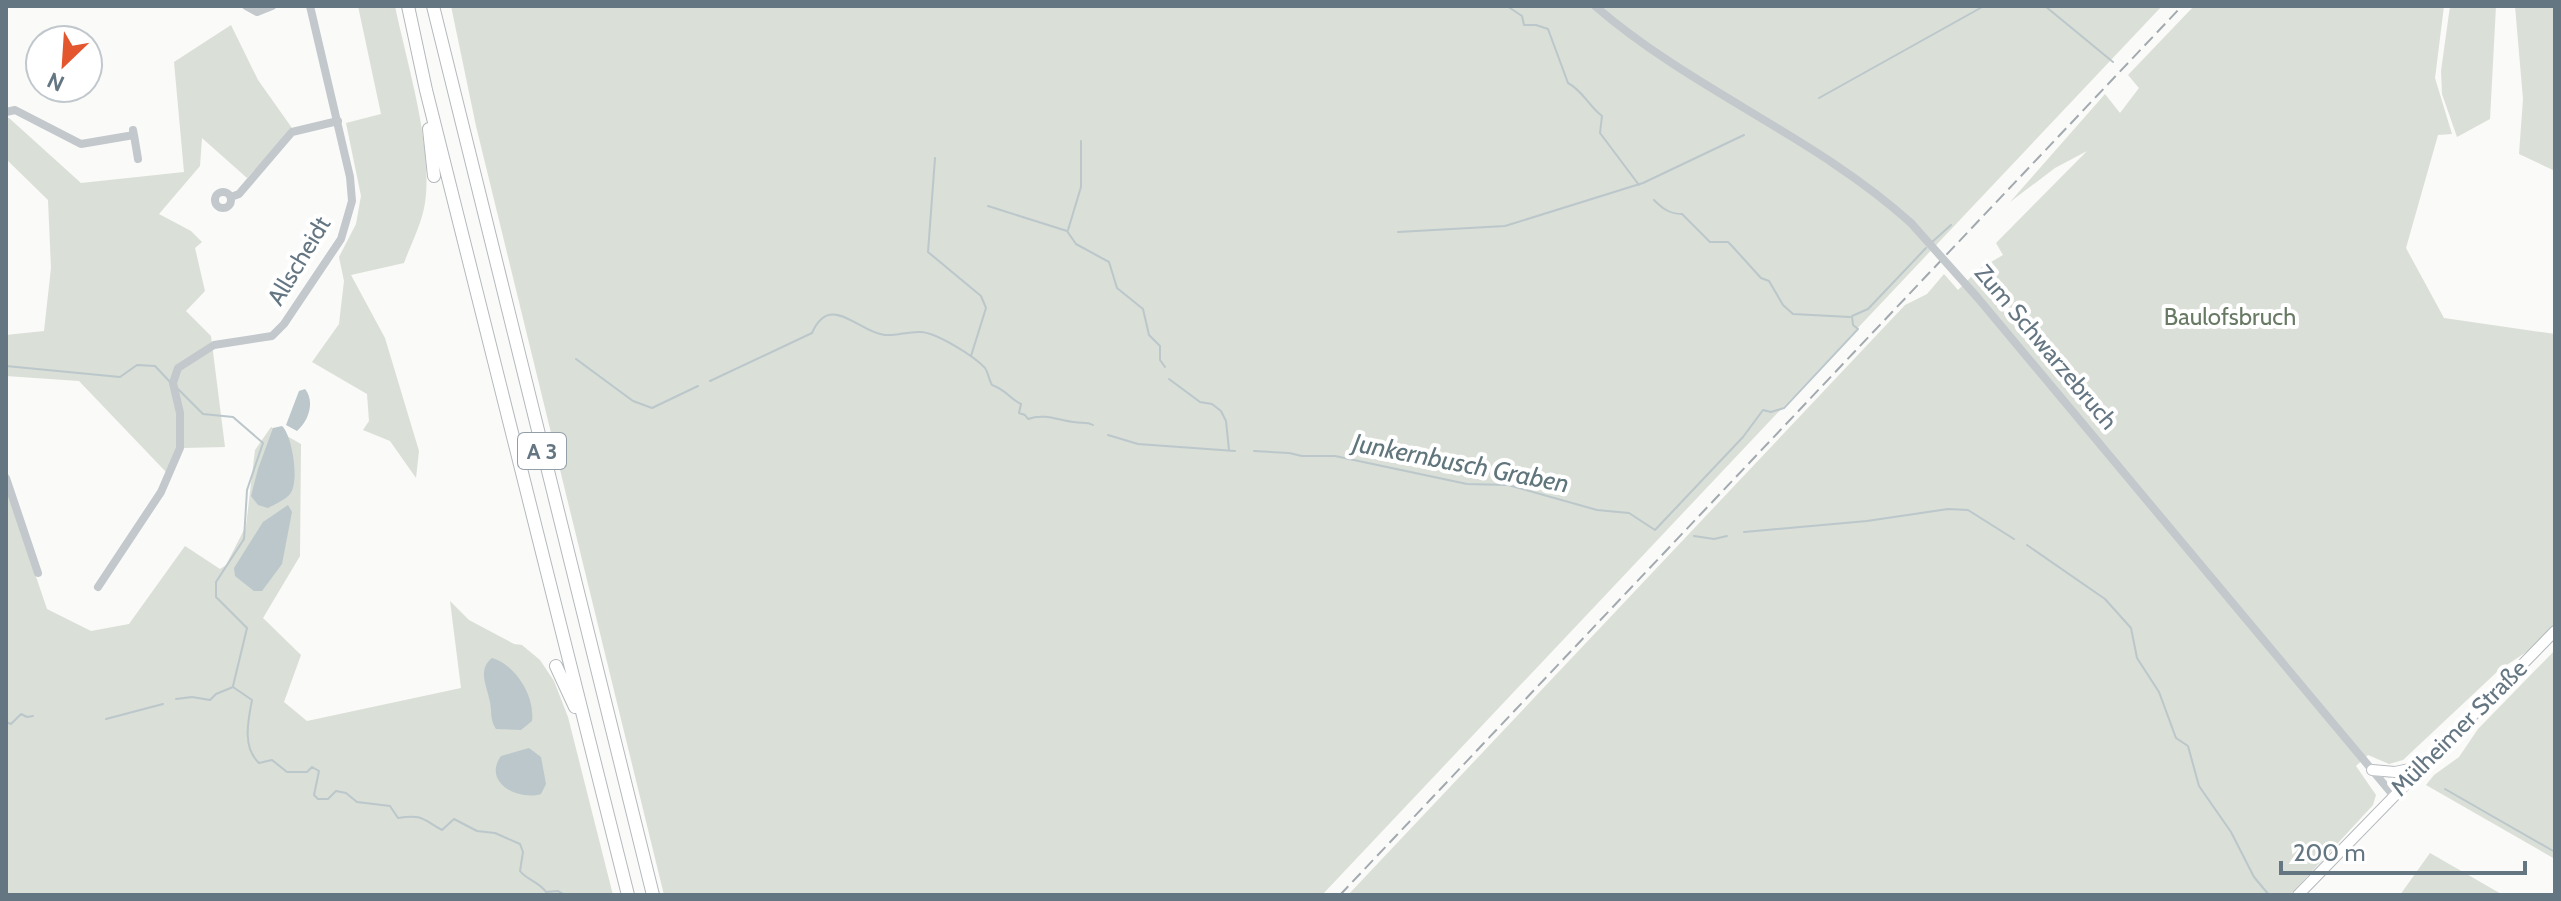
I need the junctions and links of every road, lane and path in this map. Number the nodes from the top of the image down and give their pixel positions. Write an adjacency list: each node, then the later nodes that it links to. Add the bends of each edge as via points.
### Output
1 (272, 6): 6 (street, via 257,12)
2 (310, 6): 9 (street, Allscheidt)
3 (408, 6): 7 (highway, A 3)
4 (433, 6): 23 (highway, A 3)
5 (1595, 6): 20 (street, Zum Schwarzebruch, bridge, via 1644,45 1854,178 1911,223)
6 (248, 8)
7 (426, 90): 11 (highway); 18 (highway, A 3)
8 (6, 112): 10 (street, via 15,110 81,144 134,132)
9 (338, 121): 12 (street, via 292,132); 15 (street, Allscheidt, via 352,201 347,225 272,336 214,345 183,363 173,383 180,448 161,492)
10 (138, 159)
11 (434, 176)
12 (231, 197)
13 (6, 478): 14 (street)
14 (38, 573)
15 (98, 587)
16 (2555, 631): 19 (main road, Mülheimer Straße)
17 (556, 666): 18 (highway)
18 (586, 731): 22 (highway, A 3)
19 (2421, 766): 20 (main road, via 2401,772); 21 (main road, Mülheimer Straße)
20 (2372, 770): 21 (street, Zum Schwarzebruch)
21 (2393, 795): 24 (main road, Mülheimer Straße)
22 (628, 895)
23 (653, 895)
24 (2298, 895)

